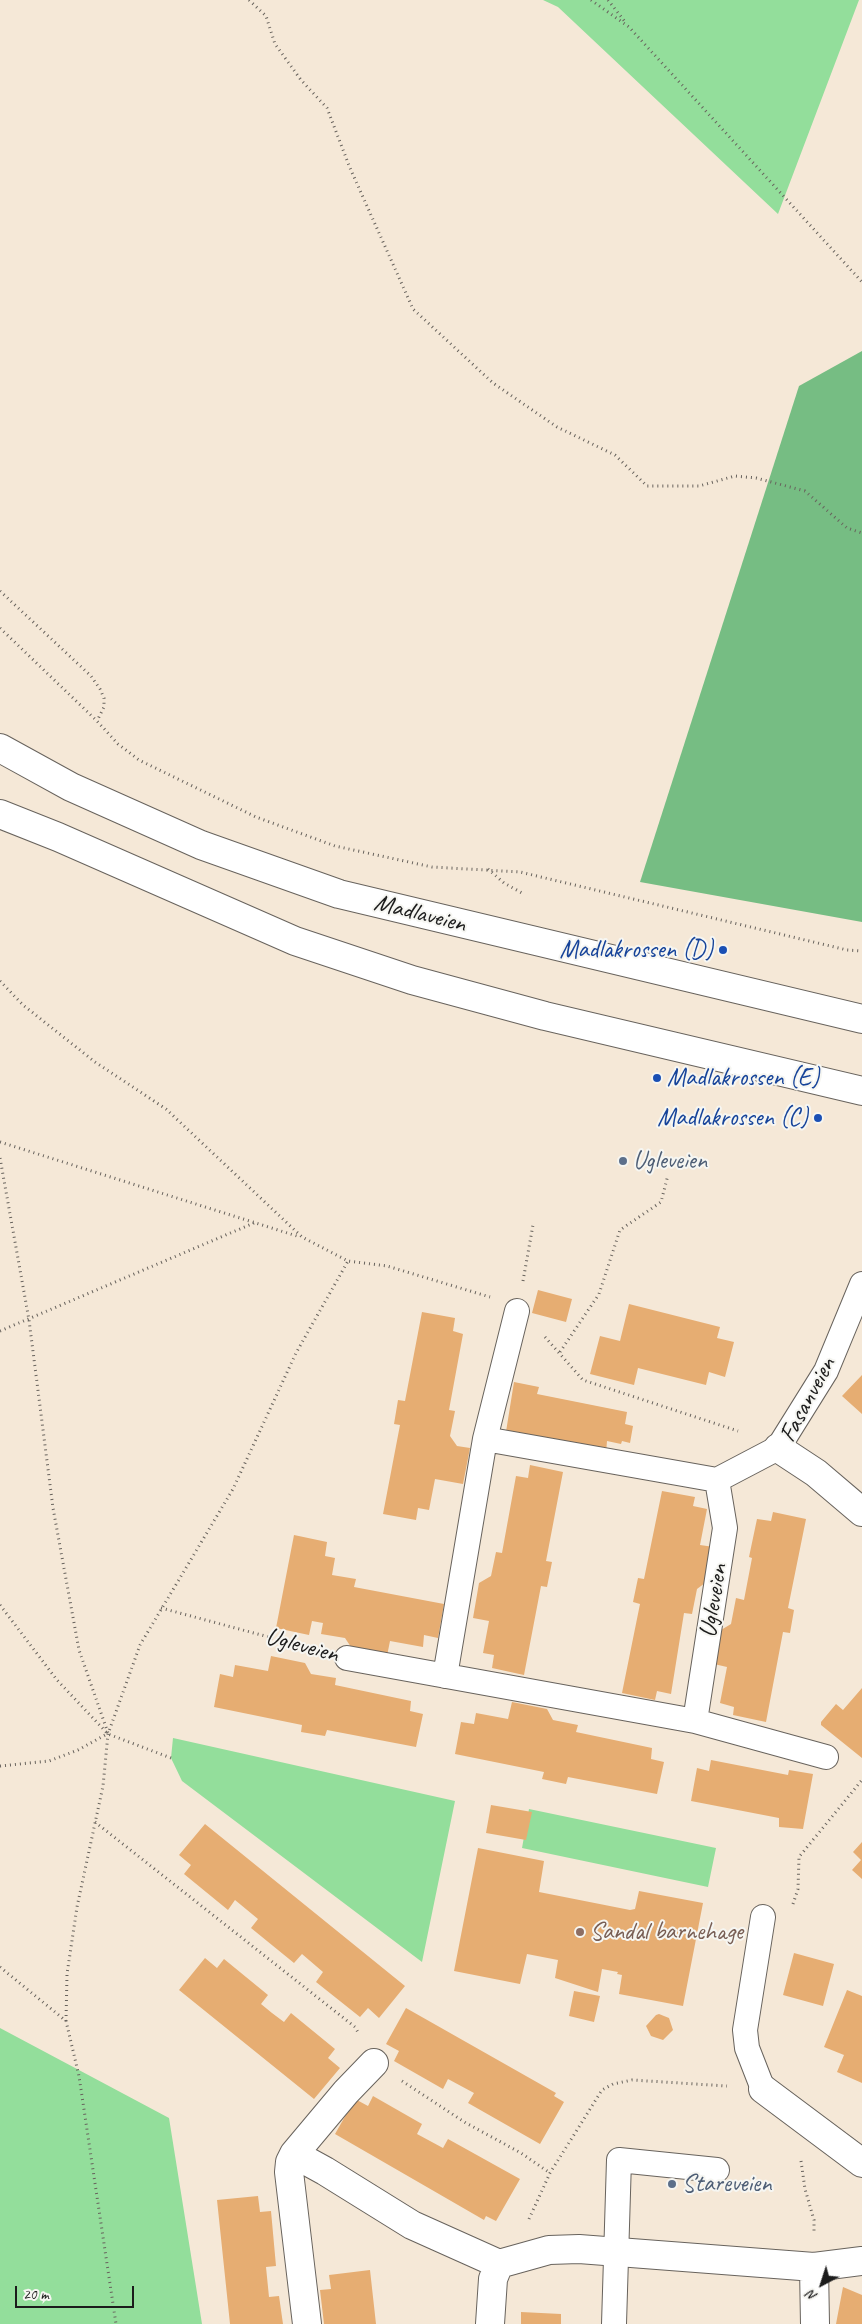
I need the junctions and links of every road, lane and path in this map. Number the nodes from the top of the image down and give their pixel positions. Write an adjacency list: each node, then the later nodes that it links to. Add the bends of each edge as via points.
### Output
1 (248, 0): 6 (path, via 266,16 275,44 301,80 327,108 413,309 493,383 556,427 615,455 647,486 698,486 735,476 756,478 805,491 847,528)
2 (590, 0): 4 (path)
3 (608, 0): 4 (path)
4 (629, 27): 5 (path)
5 (862, 282)
6 (862, 533)
7 (0, 591): 9 (path, via 100,688 104,707)
8 (0, 628): 9 (path)
9 (97, 721): 14 (path, via 118,744 139,760 256,816 335,846 432,867)
10 (0, 748): 18 (main road, Madlaveien, via 71,787 201,845 339,894)
11 (0, 798): 13 (main road)
12 (0, 814): 13 (main road)
13 (58, 837): 19 (main road, via 295,941 412,980 545,1016)
14 (488, 869): 15 (path); 16 (path, via 520,872)
15 (522, 893)
16 (862, 951)
17 (0, 981): 25 (path, via 23,1005 95,1062 166,1109)
18 (862, 1018)
19 (862, 1091)
20 (0, 1142): 23 (path)
21 (0, 1158): 29 (path)
22 (668, 1175): 31 (path, via 661,1202 620,1230 598,1294)
23 (254, 1223): 25 (path); 29 (path)
24 (533, 1224): 28 (path)
25 (302, 1237): 26 (path)
26 (348, 1261): 28 (path, via 387,1266 484,1294); 37 (path, via 296,1352 233,1489)
27 (862, 1284): 33 (lane, Fasanveien, via 826,1371)
28 (517, 1311): 31 (path); 32 (lane)
29 (29, 1320): 30 (path); 41 (path, via 53,1508 79,1650)
30 (0, 1331)
31 (560, 1352): 33 (path, via 583,1380 726,1425)
32 (485, 1440): 34 (lane); 39 (lane)
33 (778, 1448): 34 (lane); 35 (main road, Fasanveien)
34 (717, 1480): 40 (lane, Ugleveien, via 725,1528)
35 (862, 1512)
36 (0, 1605): 41 (path, via 56,1680)
37 (161, 1608): 38 (path, Ugleveien); 41 (path, via 140,1645)
38 (347, 1658): 39 (lane, Ugleveien)
39 (444, 1676): 40 (lane, Ugleveien)
40 (695, 1722): 42 (lane, Ugleveien)
41 (108, 1734): 43 (path); 44 (path, via 49,1761); 46 (path, via 106,1765)
42 (826, 1757)
43 (170, 1758)
44 (0, 1766)
45 (862, 1780): 47 (path, via 799,1857 798,1889 793,1904)
46 (95, 1822): 49 (path, via 68,1964); 50 (path, via 355,2027)
47 (762, 1917): 51 (lane, via 744,2030 747,2048)
48 (0, 1967): 49 (path)
49 (66, 2021): 61 (path, via 79,2076)
50 (374, 2062): 53 (main road); 56 (path, via 466,2123)
51 (763, 2089): 52 (main road)
52 (794, 2111): 54 (main road); 60 (path, via 805,2189 814,2220)
53 (294, 2154): 59 (main road, via 412,2225); 62 (main road, via 289,2172)
54 (862, 2163)
55 (717, 2170): 57 (lane, via 619,2160)
56 (550, 2173)
57 (615, 2252): 59 (main road, via 550,2250); 60 (main road); 64 (lane)
58 (862, 2261): 60 (main road)
59 (499, 2264): 63 (main road, via 493,2279)
60 (814, 2267): 65 (main road)
61 (116, 2324)
62 (307, 2324)
63 (490, 2324)
64 (614, 2324)
65 (815, 2324)

